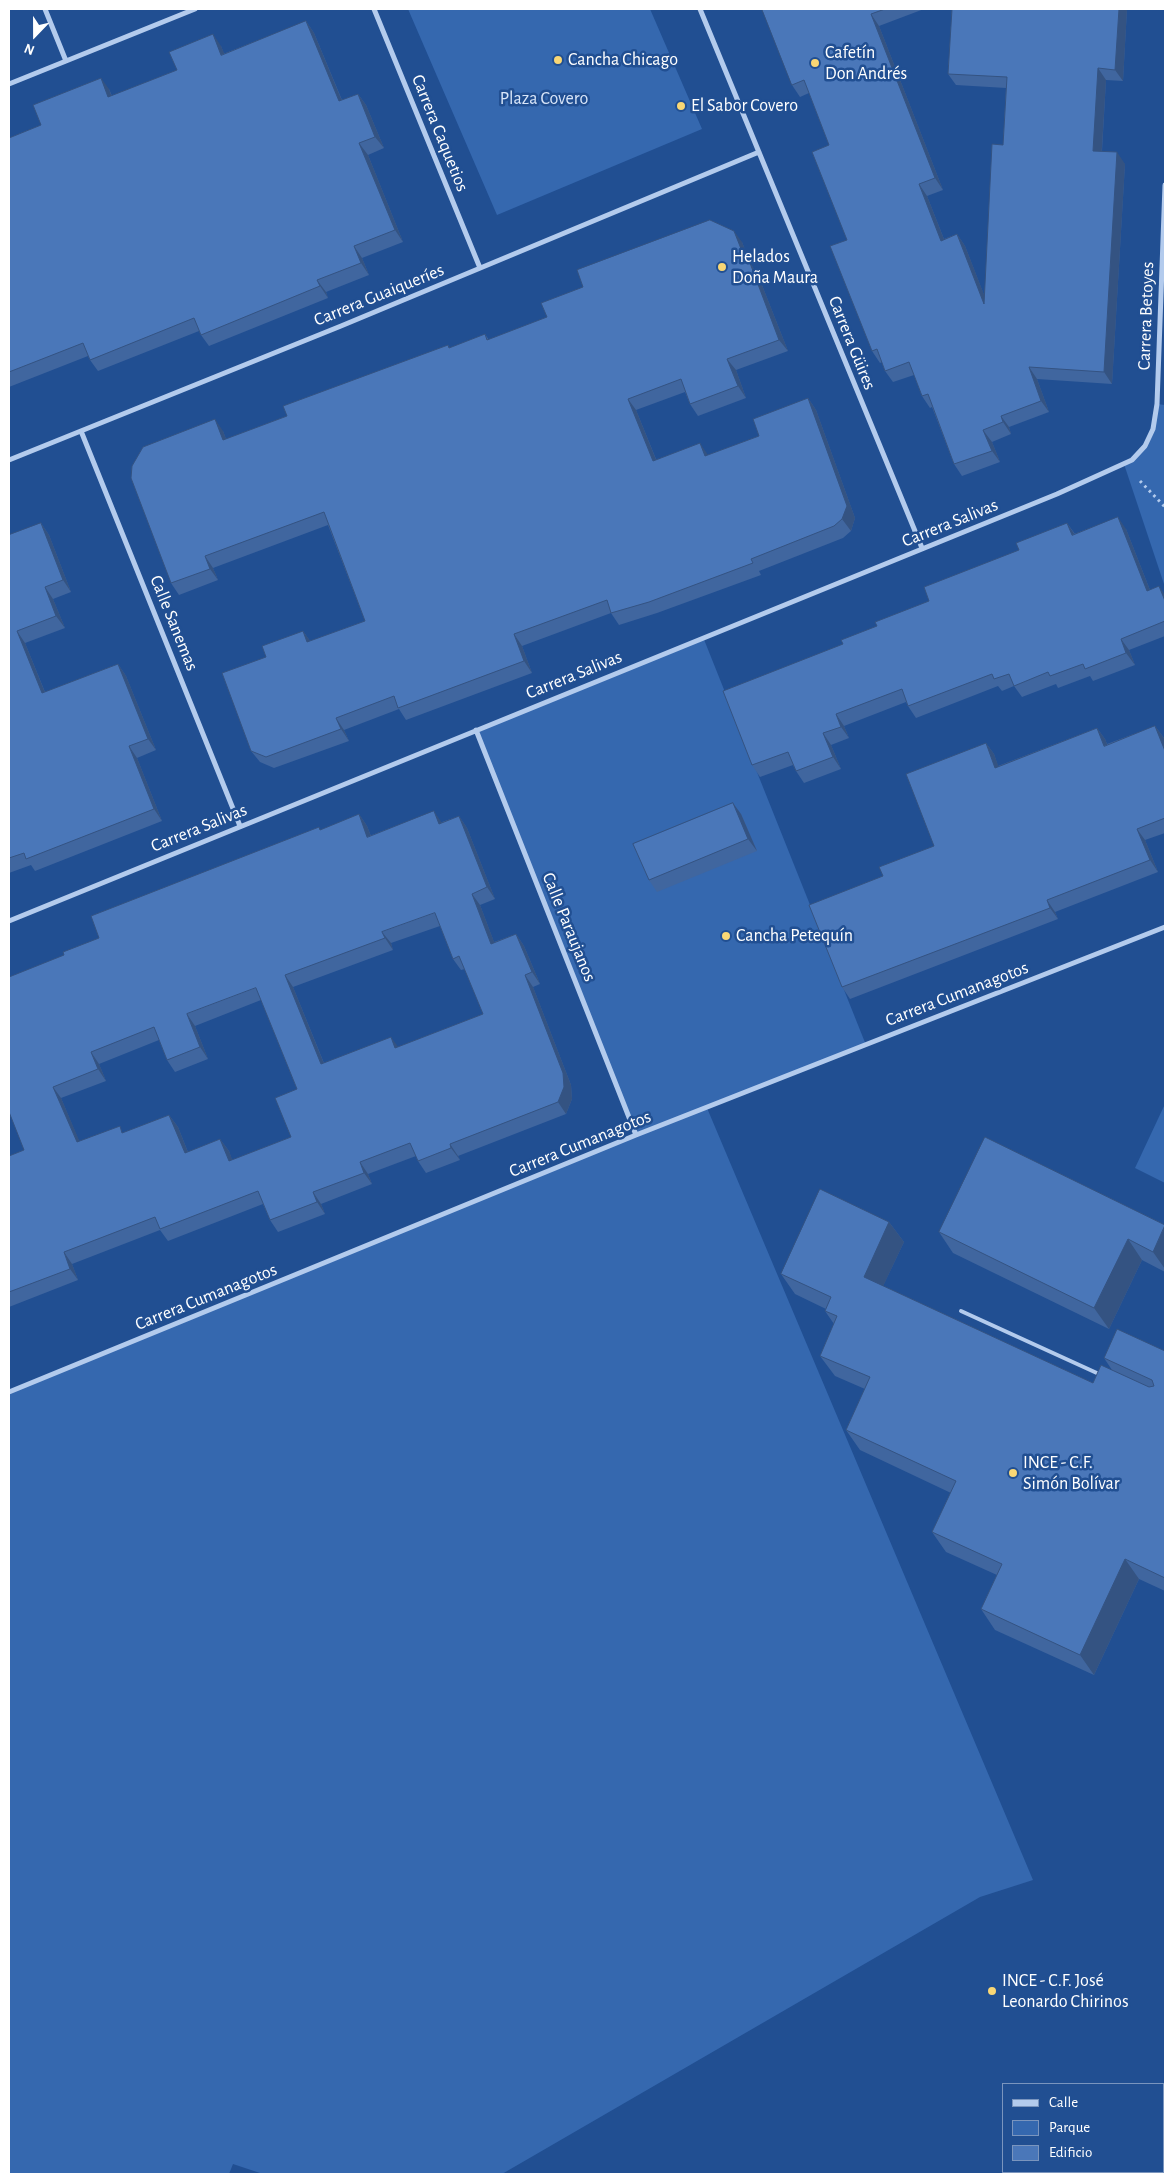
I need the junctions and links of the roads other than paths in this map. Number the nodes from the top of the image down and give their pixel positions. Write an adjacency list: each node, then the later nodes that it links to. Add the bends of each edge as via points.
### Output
1 (45, 9): 5 (street)
2 (195, 9): 5 (street)
3 (374, 9): 9 (street, Carrera Caquetios)
4 (700, 9): 7 (street, Carrera Güires)
5 (66, 61): 6 (street)
6 (9, 84)
7 (759, 152): 9 (street, Carrera Guaiqueríes); 13 (street, Carrera Güires)
8 (1165, 185): 11 (street, Carrera Betoyes, via 1157,404 1153,429)
9 (480, 268): 10 (street, Carrera Guaiqueríes)
10 (82, 431): 12 (street, Carrera Guaiqueríes); 15 (street, Calle Sanemas)
11 (1145, 446): 13 (street, Carrera Salivas, via 1124,464)
12 (9, 460)
13 (922, 548): 14 (street, Carrera Salivas)
14 (476, 730): 15 (street, Carrera Salivas); 18 (street, Calle Paraujanos)
15 (240, 826): 16 (street, Carrera Salivas)
16 (9, 921)
17 (1165, 928): 18 (street, Carrera Cumanagotos)
18 (636, 1135): 21 (street, Carrera Cumanagotos)
19 (960, 1311): 20 (lane)
20 (1103, 1376)
21 (9, 1392)

